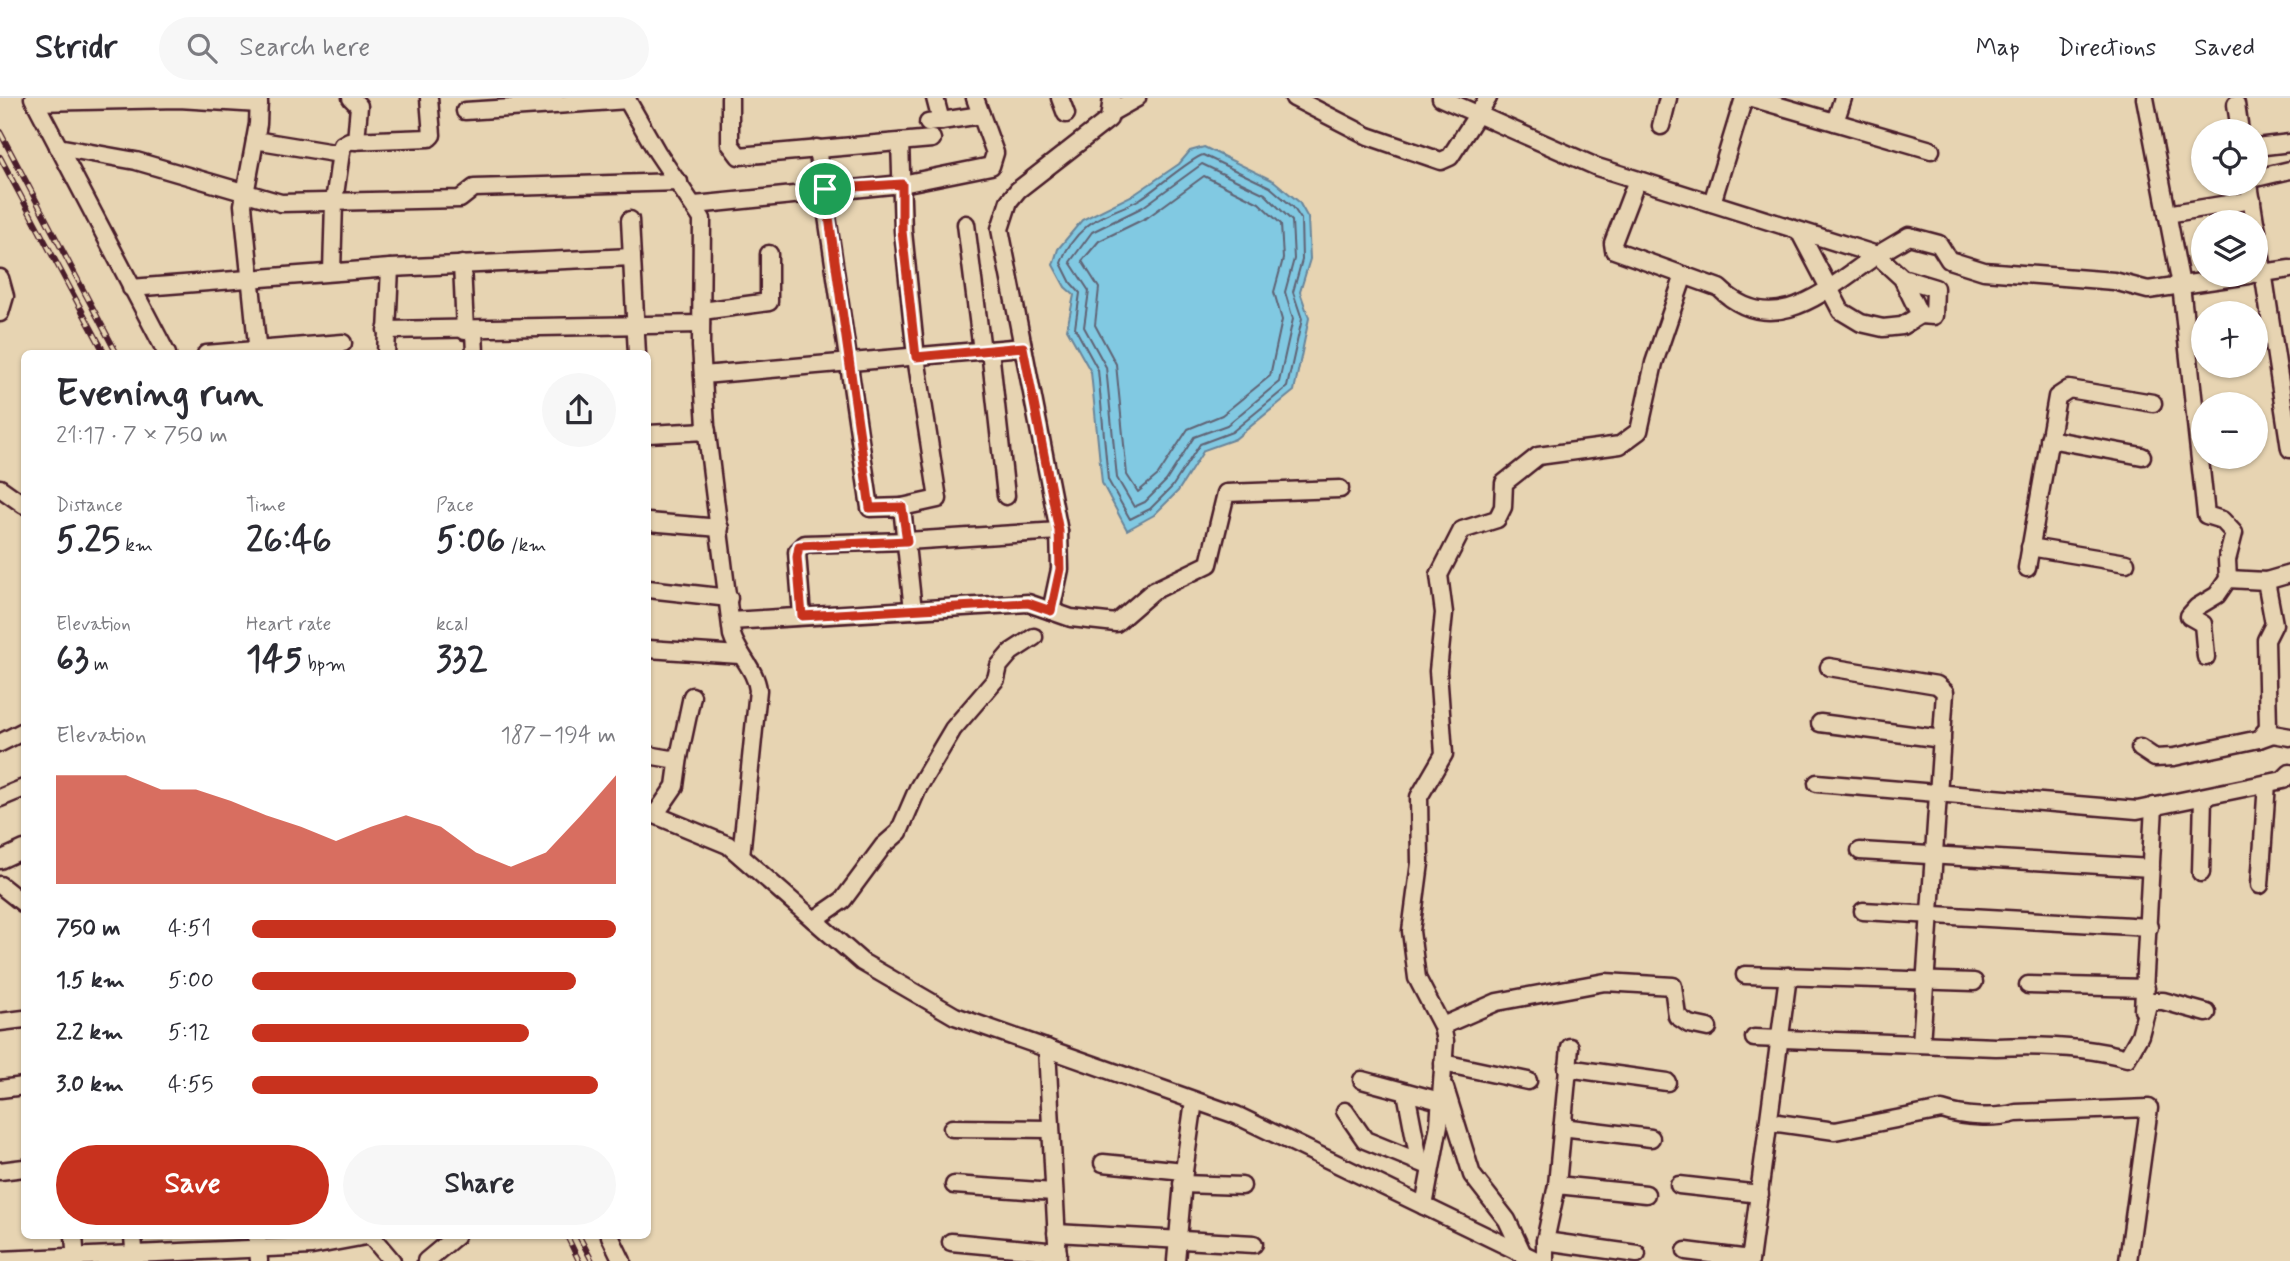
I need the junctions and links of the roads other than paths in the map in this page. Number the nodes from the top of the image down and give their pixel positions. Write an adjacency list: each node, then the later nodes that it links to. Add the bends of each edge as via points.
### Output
1 (351, 98): 32 (street, via 359,106)
2 (429, 98): 32 (street, via 429,138)
3 (730, 98): 37 (street, via 730,144 739,156)
4 (935, 98): 25 (street, via 934,122)
5 (975, 98): 25 (street)
6 (1060, 98): 24 (street)
7 (1137, 98): 22 (street)
8 (1294, 98): 26 (street, via 1368,136 1441,161 1450,157)
9 (1441, 98): 26 (street)
10 (1488, 98): 26 (street)
11 (1668, 98): 29 (street)
12 (1744, 98): 50 (street)
13 (1843, 98): 28 (street)
14 (2145, 98): 53 (street)
15 (179, 99): 18 (street); 19 (street)
16 (627, 99): 20 (street); 43 (street)
17 (1762, 99): 28 (street)
18 (34, 100): 36 (street)
19 (259, 101): 31 (street)
20 (514, 103): 23 (street)
21 (2236, 104): 27 (street)
22 (1112, 105): 81 (street, via 1105,124 1018,190 1003,214 1002,247)
23 (465, 111)
24 (1066, 114)
25 (981, 115): 44 (street, via 995,153 991,166)
26 (1476, 116): 42 (street)
27 (2238, 119)
28 (1835, 122): 38 (street)
29 (1661, 126)
30 (932, 139): 33 (street)
31 (255, 140): 39 (street); 46 (street)
32 (356, 141): 39 (street, via 345,142)
33 (900, 142): 37 (street); 44 (street)
34 (2290, 143): 35 (street)
35 (2268, 146)
36 (58, 148): 46 (street, via 136,162); 73 (street)
37 (817, 148): 45 (street)
38 (1931, 150)
39 (340, 153): 49 (street)
40 (2290, 170): 41 (street)
41 (2268, 175)
42 (1637, 180): 50 (street); 65 (street, via 1614,250)
43 (678, 182): 49 (street, via 474,188 460,199); 51 (street)
44 (902, 184): 45 (street); 90 (street, via 902,231)
45 (825, 189): 51 (street); 91 (street)
46 (246, 193): 49 (street, via 281,203); 67 (street, via 243,205)
47 (2251, 196): 48 (street)
48 (2252, 200): 52 (street); 53 (street)
49 (334, 202): 63 (street)
50 (1712, 203): 56 (street)
51 (695, 205): 76 (street, via 704,233)
52 (2253, 210)
53 (2167, 214): 70 (street)
54 (630, 220): 59 (street)
55 (966, 224): 89 (street)
56 (1799, 230): 58 (street); 71 (street)
57 (769, 254): 76 (street, via 769,302)
58 (1877, 255): 68 (street); 70 (street, via 1909,236 1939,244 1949,260 1984,271 2114,281 2148,290); 71 (street)
59 (632, 257): 60 (street); 77 (street)
60 (462, 264): 61 (street); 79 (street)
61 (390, 268): 63 (street); 78 (street)
62 (2290, 268): 64 (street)
63 (332, 272): 67 (street)
64 (2268, 272)
65 (1684, 275): 71 (street, via 1719,288 1759,312 1798,307); 167 (street, via 1654,363 1639,431 1620,445 1530,460 1504,484 1503,507 1497,519 1462,530 1440,569 1444,613 1438,671 1444,754 1419,797 1420,863 1411,931 1417,978)
66 (0, 278): 74 (street, via 5,296)
67 (253, 278): 73 (street); 84 (street)
68 (1902, 278): 75 (street); 75 (street, via 1935,288 1934,316)
69 (2191, 284): 70 (street)
70 (2181, 285): 112 (street, via 2206,515 2222,520 2234,533)
71 (1829, 287): 75 (street, via 1841,311 1861,323 1902,326)
72 (2259, 287): 97 (street)
73 (131, 288): 83 (street)
74 (0, 313)
75 (1920, 315)
76 (702, 317): 77 (street); 92 (street)
77 (636, 327): 79 (street); 88 (street)
78 (386, 330): 79 (street); 86 (street)
79 (470, 331): 87 (street)
80 (343, 343): 82 (street)
81 (1023, 347): 89 (street); 106 (street)
82 (320, 349): 85 (street)
83 (165, 350)
84 (258, 350)
85 (299, 350)
86 (386, 350)
87 (474, 350)
88 (637, 350)
89 (986, 351): 90 (street); 101 (street)
90 (916, 357): 91 (street); 103 (street, via 938,499)
91 (850, 363): 92 (street); 103 (street, via 870,508)
92 (703, 375): 94 (street)
93 (2152, 403): 96 (street, via 2063,390 2057,397)
94 (707, 431): 95 (street); 105 (street)
95 (651, 434)
96 (2049, 439): 98 (street); 108 (street)
97 (2290, 449)
98 (2142, 456)
99 (0, 488): 102 (street)
100 (1340, 489): 117 (street, via 1226,493 1209,565 1153,591 1116,623)
101 (1006, 496)
102 (21, 503)
103 (902, 507): 107 (street)
104 (651, 522): 105 (street)
105 (720, 528): 115 (street)
106 (1059, 531): 107 (street); 117 (street, via 1060,569)
107 (907, 541): 116 (street); 118 (street, via 799,546)
108 (2030, 547): 109 (street); 110 (street)
109 (2126, 564)
110 (2027, 568)
111 (2290, 574): 113 (street)
112 (2228, 579): 113 (street); 123 (street, via 2217,596 2189,616 2203,624)
113 (2266, 581): 130 (street, via 2274,624 2266,640 2268,728)
114 (651, 589): 115 (street)
115 (729, 598): 119 (street)
116 (913, 610): 117 (street, via 1035,603); 118 (street)
117 (1051, 611)
118 (802, 616): 119 (street)
119 (731, 621): 122 (street)
120 (1034, 637): 156 (street, via 1011,652 999,666 996,679 953,729 918,788 899,832 843,900)
121 (651, 649): 122 (street)
122 (740, 655): 147 (street, via 758,690)
123 (2206, 657)
124 (1829, 667): 129 (street, via 1943,688)
125 (692, 696): 134 (street)
126 (1820, 723): 129 (street)
127 (21, 732): 131 (street)
128 (2290, 737): 130 (street, via 2273,734)
129 (1942, 739): 139 (street)
130 (2259, 739): 132 (street, via 2174,757 2155,758)
131 (0, 743)
132 (2140, 748)
133 (651, 756): 134 (street)
134 (679, 757): 143 (street, via 675,786)
135 (2290, 773): 137 (street, via 2283,780)
136 (1817, 783): 139 (street)
137 (2267, 783): 140 (street); 152 (street)
138 (21, 789): 141 (street)
139 (1937, 794): 142 (street, via 2128,810); 146 (street)
140 (2203, 797): 142 (street); 150 (street)
141 (0, 798)
142 (2154, 806): 149 (street)
143 (651, 813): 147 (street, via 728,845)
144 (21, 850): 148 (street)
145 (1860, 851): 146 (street)
146 (1933, 855): 149 (street); 155 (street)
147 (741, 856): 156 (street)
148 (0, 860)
149 (2151, 868): 157 (street)
150 (2201, 873)
151 (0, 885): 153 (street)
152 (2260, 885)
153 (21, 902)
154 (1863, 911): 155 (street)
155 (1928, 915): 157 (street); 160 (street)
156 (814, 920): 174 (street, via 862,962 956,1016)
157 (2149, 927): 163 (street)
158 (1745, 975): 159 (street)
159 (1788, 976): 160 (street); 171 (street)
160 (1925, 979): 161 (street); 172 (street)
161 (1974, 982)
162 (2028, 985): 163 (street)
163 (2146, 988): 169 (street)
164 (2207, 1013): 169 (street, via 2149,1000)
165 (21, 1019): 166 (street)
166 (0, 1022)
167 (1442, 1026): 168 (street, via 1505,1000 1619,981 1673,986 1677,1016); 176 (street)
168 (1708, 1028)
169 (2140, 1035): 172 (street, via 2127,1058 2098,1049)
170 (1754, 1038): 171 (street)
171 (1781, 1039): 172 (street); 186 (street)
172 (1921, 1044)
173 (1570, 1047): 175 (street)
174 (1047, 1048): 183 (street); 189 (street)
175 (1567, 1068): 179 (street); 187 (street)
176 (1443, 1071): 178 (street); 184 (street); 221 (street, via 1472,1175)
177 (1362, 1080): 182 (street)
178 (1528, 1081)
179 (1667, 1082)
180 (21, 1086): 181 (street)
181 (0, 1089)
182 (1406, 1092): 184 (street); 192 (street)
183 (1194, 1101): 195 (street); 203 (street, via 1236,1115)
184 (1440, 1101): 192 (street)
185 (1345, 1111): 192 (street, via 1365,1140)
186 (1770, 1122): 201 (street); 230 (street, via 1835,1131 1942,1110 2001,1117 2016,1112 2149,1108)
187 (1562, 1127): 190 (street); 197 (street)
188 (951, 1128): 189 (street)
189 (1049, 1129): 200 (street)
190 (1651, 1138)
191 (1102, 1163): 195 (street)
192 (1424, 1163): 203 (street)
193 (21, 1168): 194 (street)
194 (0, 1171)
195 (1183, 1177): 199 (street); 211 (street)
196 (954, 1185): 200 (street)
197 (1557, 1185): 202 (street); 212 (street)
198 (1679, 1185): 201 (street)
199 (1242, 1186)
200 (1053, 1192): 204 (street)
201 (1760, 1194): 225 (street)
202 (1646, 1195)
203 (1424, 1206): 221 (street)
204 (1056, 1233): 211 (street); 219 (street)
205 (74, 1239): 222 (street)
206 (133, 1239): 220 (street)
207 (355, 1239): 215 (street)
208 (370, 1239): 224 (street)
209 (452, 1239): 226 (street)
210 (611, 1239): 227 (street)
211 (1177, 1241): 214 (street); 228 (street)
212 (1545, 1241): 218 (street); 229 (street)
213 (951, 1242): 219 (street)
214 (1254, 1244)
215 (258, 1248): 216 (street)
216 (197, 1249): 220 (street)
217 (1686, 1251): 225 (street)
218 (1637, 1254)
219 (1058, 1256)
220 (134, 1257): 222 (street)
221 (1530, 1257)
222 (76, 1258): 223 (street)
223 (0, 1260)
224 (387, 1260)
225 (1750, 1260)
226 (426, 1261)
227 (622, 1261)
228 (1176, 1261)
229 (1545, 1261)
230 (2128, 1261)

